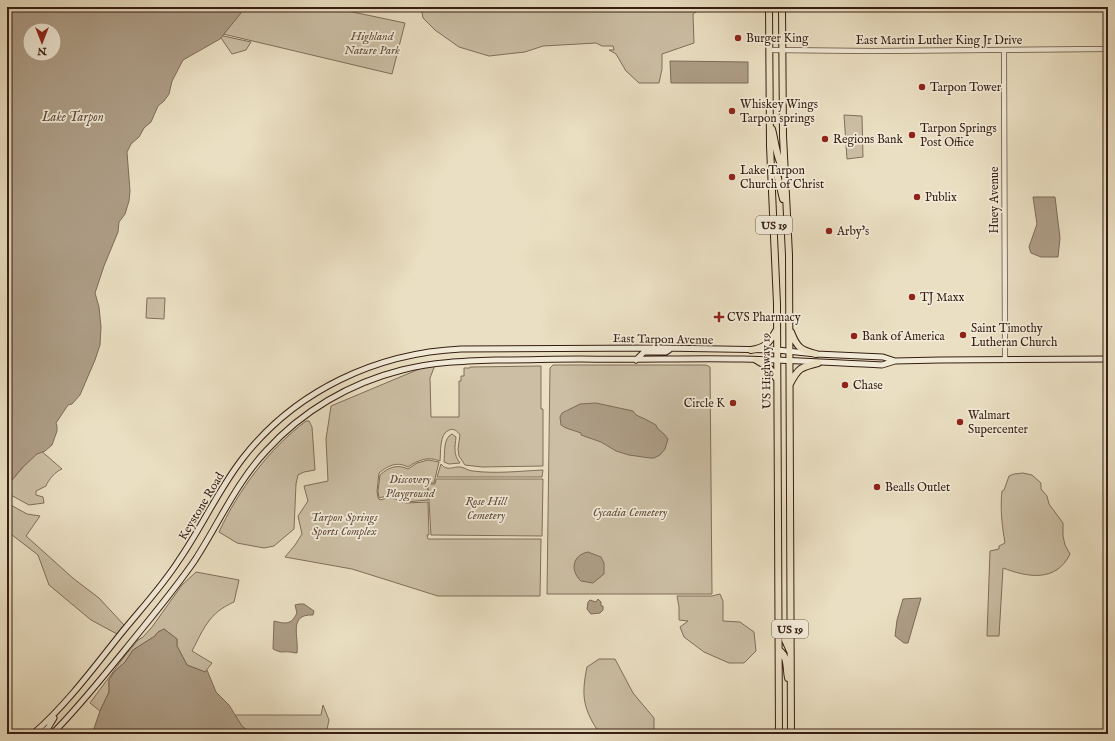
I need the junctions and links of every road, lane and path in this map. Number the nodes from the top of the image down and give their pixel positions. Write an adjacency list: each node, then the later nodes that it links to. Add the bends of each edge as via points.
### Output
1 (769, 7): 4 (highway, US Highway 19 / US 19)
2 (782, 7): 6 (highway, US Highway 19 / US 19)
3 (1108, 49): 5 (street, East Martin Luther King Jr Drive)
4 (770, 50): 6 (street, East Martin Luther King Jr Drive); 7 (highway, US Highway 19 / US 19)
5 (1004, 50): 6 (street, East Martin Luther King Jr Drive); 22 (street, Huey Avenue)
6 (782, 51): 8 (highway, US Highway 19 / US 19)
7 (769, 120): 8 (highway, via 779,161); 9 (highway, US Highway 19 / US 19)
8 (784, 168): 10 (highway, US Highway 19 / US 19)
9 (771, 171): 10 (highway, via 779,177); 12 (highway, US Highway 19 / US 19)
10 (787, 213): 11 (highway, US Highway 19 / US 19)
11 (789, 328): 17 (highway, US Highway 19 / US 19); 18 (highway, via 800,348)
12 (777, 330): 14 (highway, via 767,345); 15 (highway, US Highway 19 / US 19)
13 (672, 348): 14 (main road, East Tarpon Avenue); 16 (main road, East Tarpon Avenue, via 494,348); 20 (main road, via 666,352 644,352)
14 (752, 350): 15 (main road, East Tarpon Avenue)
15 (777, 350): 17 (main road, East Tarpon Avenue); 23 (highway, US Highway 19 / US 19)
16 (431, 351): 34 (main road, Keystone Road, via 392,359 345,377 305,400 273,426 252,447 228,478 170,574)
17 (789, 352): 18 (main road, East Tarpon Avenue); 25 (highway, US Highway 19 / US 19)
18 (816, 354): 24 (main road, East Tarpon Avenue, via 883,356)
19 (1108, 359): 22 (main road, East Tarpon Avenue)
20 (636, 360): 21 (main road, East Tarpon Avenue); 27 (main road, East Tarpon Avenue, via 506,360)
21 (756, 360): 23 (main road, East Tarpon Avenue); 28 (highway, via 769,367)
22 (1005, 360): 24 (main road, East Tarpon Avenue)
23 (777, 361): 25 (main road, East Tarpon Avenue); 28 (highway, US Highway 19 / US 19)
24 (894, 361): 26 (main road, East Tarpon Avenue, via 882,365)
25 (789, 362): 26 (main road, East Tarpon Avenue); 29 (highway, US Highway 19 / US 19)
26 (818, 363): 29 (highway, via 799,369)
27 (432, 364): 37 (main road, Keystone Road, via 387,374 355,386 310,411 280,436 244,478 197,557 172,593)
28 (777, 381): 30 (highway, US Highway 19 / US 19)
29 (790, 385): 31 (highway, US Highway 19 / US 19)
30 (779, 600): 31 (highway, via 785,640); 32 (highway, US Highway 19 / US 19)
31 (791, 651): 33 (highway, US Highway 19 / US 19)
32 (780, 652): 33 (highway, via 785,659); 38 (highway, US Highway 19 / US 19)
33 (791, 687): 39 (highway, US Highway 19 / US 19)
34 (57, 711): 35 (main road, Keystone Road); 36 (main road)
35 (33, 734)
36 (42, 734)
37 (52, 734)
38 (779, 734)
39 (791, 734)

